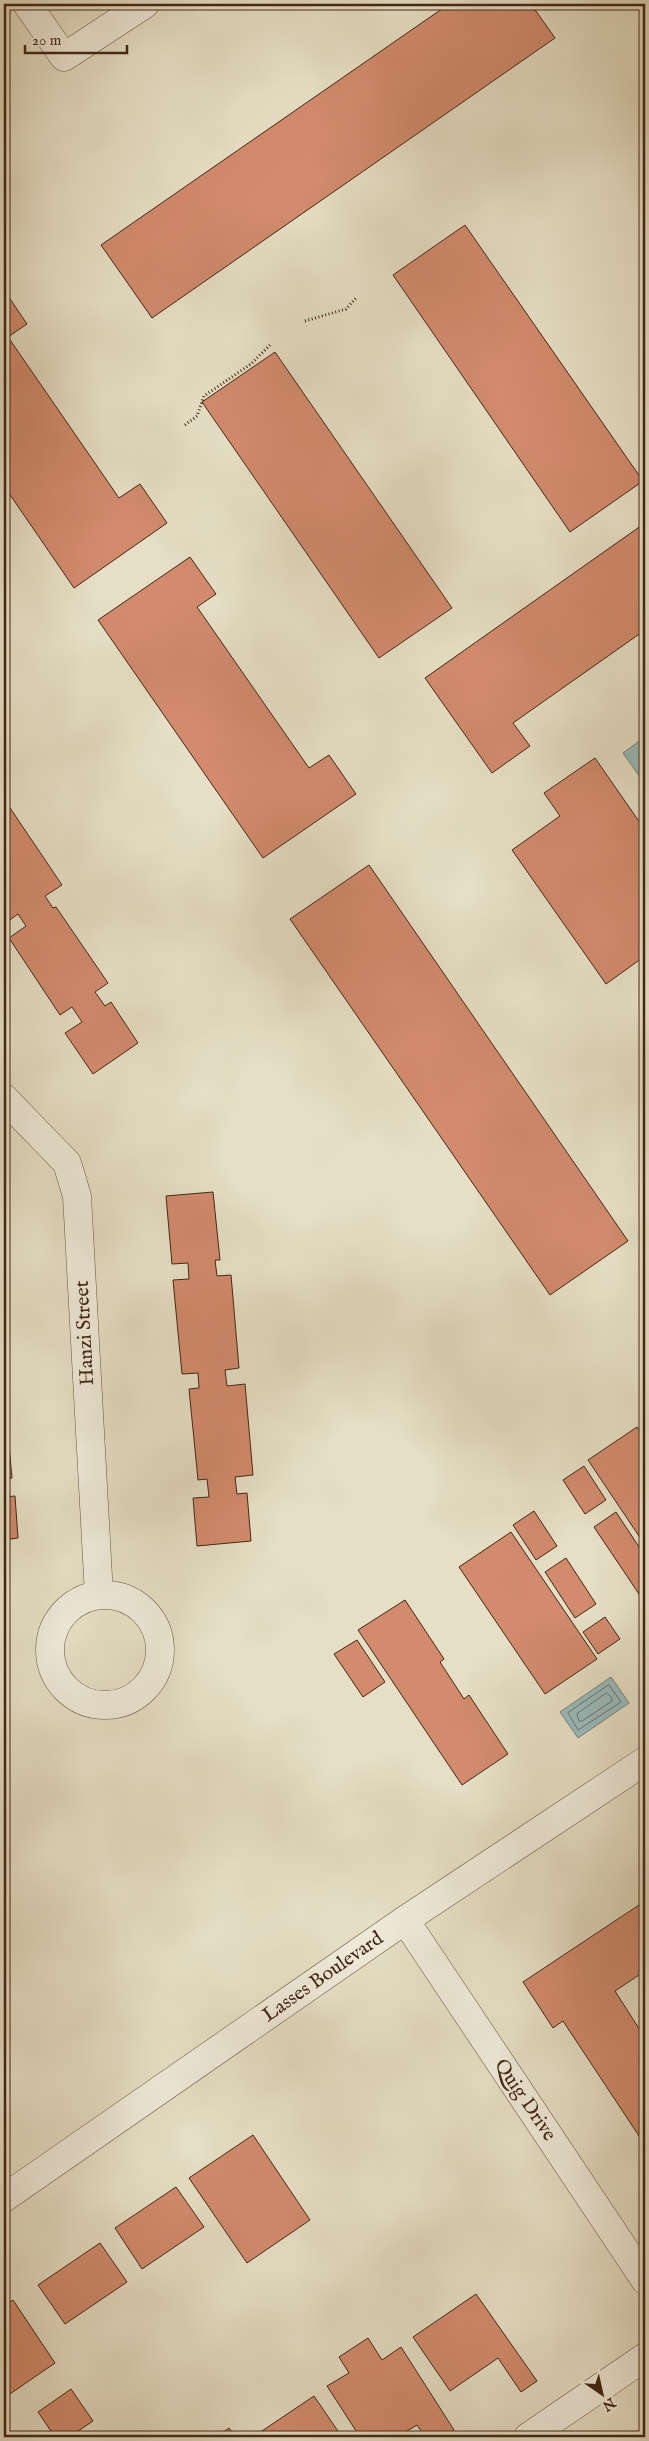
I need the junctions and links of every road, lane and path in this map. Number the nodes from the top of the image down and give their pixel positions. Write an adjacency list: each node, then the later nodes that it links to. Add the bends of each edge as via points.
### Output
1 (27, 4): 2 (street, via 64,58)
2 (137, 6)
3 (356, 298): 4 (path, via 346,309)
4 (305, 321)
5 (270, 345): 6 (path, via 252,364 204,396 197,416)
6 (185, 425)
7 (4, 1098): 8 (street, Hanzi Street, via 67,1163 77,1196)
8 (99, 1595): 8 (street, via 85,1598 62,1615 54,1627 49,1656 56,1676 69,1693 95,1705 110,1705 124,1702 148,1685 160,1659 160,1645 157,1630 140,1607 114,1595)
9 (645, 1761): 10 (street, Lasses Boulevard)
10 (405, 1920): 11 (street, Lasses Boulevard); 12 (street, Quig Drive)
11 (4, 2198)
12 (645, 2280)
13 (645, 2357): 14 (street)
14 (528, 2437)

